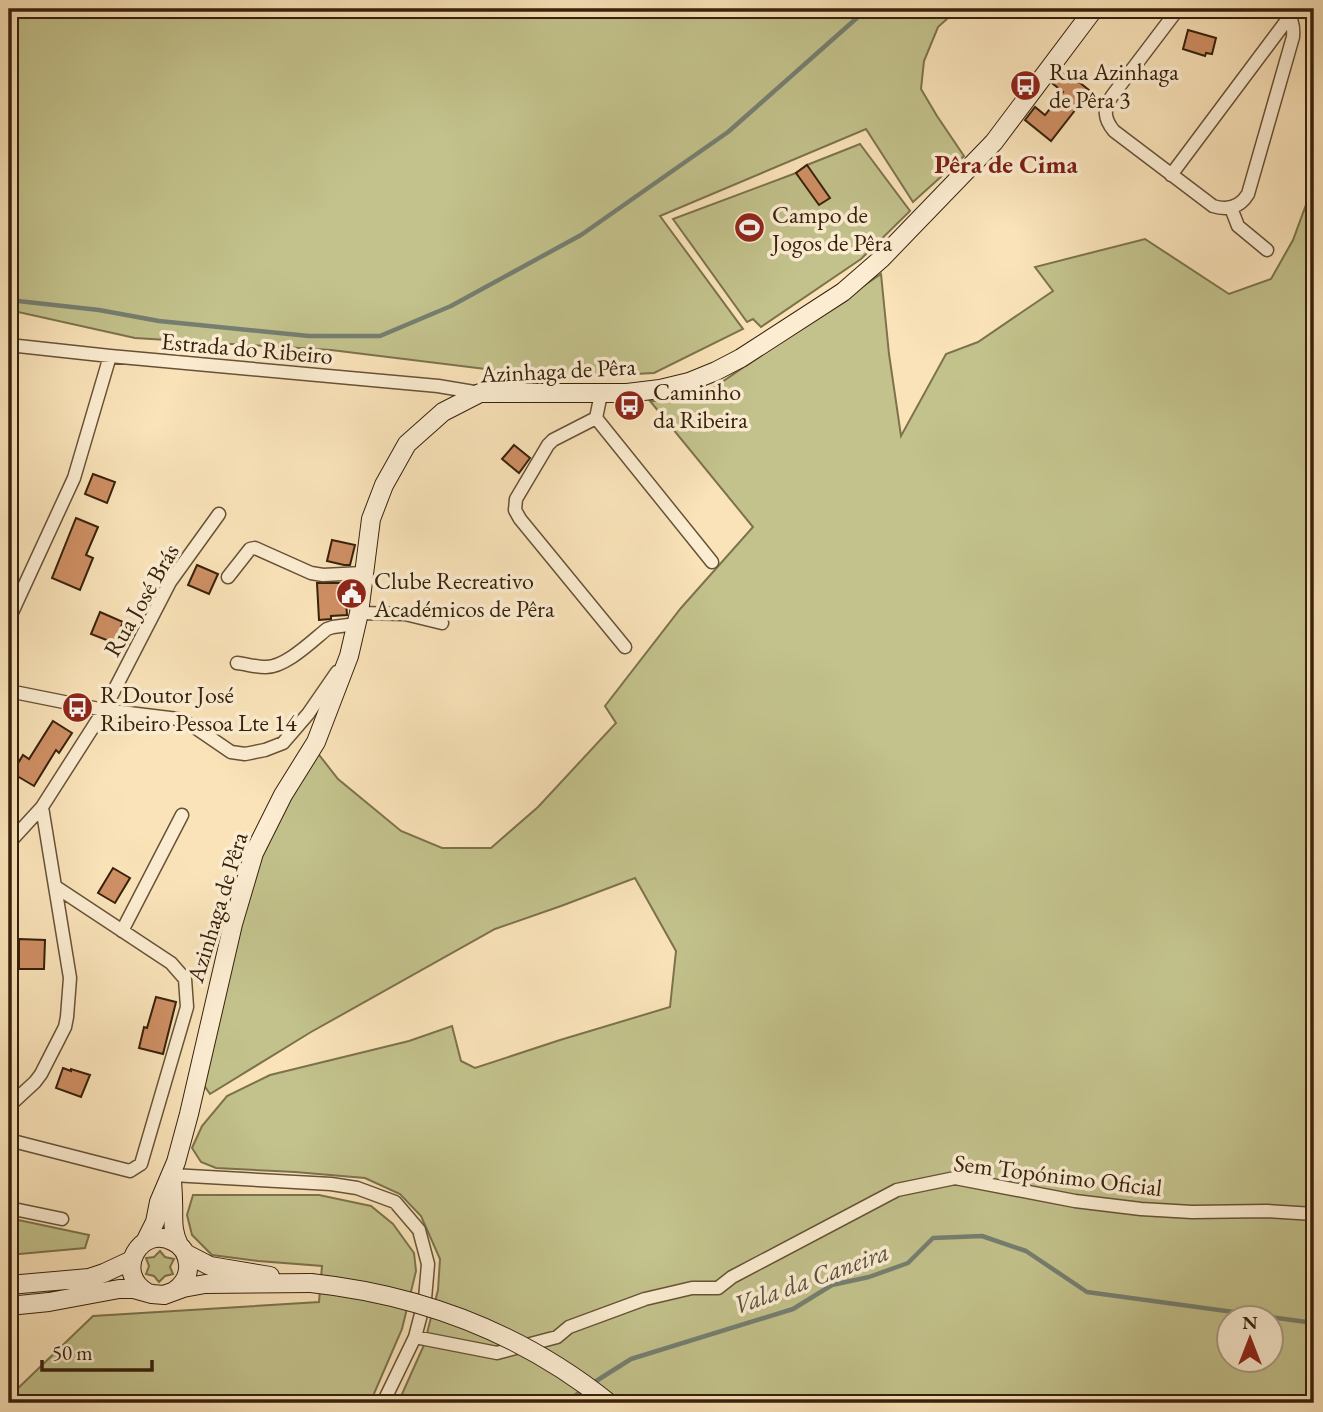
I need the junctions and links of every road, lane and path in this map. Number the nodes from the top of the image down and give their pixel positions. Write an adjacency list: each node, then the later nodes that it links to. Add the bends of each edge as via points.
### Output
1 (1094, 9): 10 (street, Azinhaga de Pêra, via 994,142 881,259 842,292 716,372 660,389)
2 (1178, 9): 4 (street, via 1112,96 1105,112 1114,131)
3 (1287, 13): 4 (street); 5 (street, via 1294,26 1293,37 1248,194)
4 (1171, 175): 5 (street, via 1213,206)
5 (1231, 208): 6 (street, via 1238,226)
6 (1268, 250)
7 (10, 349): 8 (street, Estrada do Ribeiro)
8 (110, 356): 9 (street, Estrada do Ribeiro); 17 (street, via 74,478)
9 (480, 393): 10 (street, Azinhaga de Pêra); 14 (street, Azinhaga de Pêra, via 443,412 407,444 371,519)
10 (601, 394): 11 (street)
11 (596, 418): 13 (street); 19 (street, via 548,445 516,499 515,510)
12 (219, 514): 23 (street, Rua José Brás, via 170,582)
13 (712, 562)
14 (363, 573): 15 (street, via 323,575 255,548); 16 (street, Azinhaga de Pêra)
15 (228, 577)
16 (358, 618): 18 (street, via 405,614); 20 (street, Azinhaga de Pêra); 21 (street, via 327,629 275,665)
17 (9, 619)
18 (442, 623)
19 (625, 647)
20 (349, 656): 23 (street, via 283,743 265,750 231,752 178,719); 31 (street, Azinhaga de Pêra, via 316,742 254,853)
21 (237, 663)
22 (9, 691): 23 (street)
23 (104, 710): 24 (street, Rua José Brás)
24 (42, 807): 26 (street, Rua José Brás); 27 (street)
25 (182, 815): 28 (street)
26 (9, 843)
27 (56, 887): 28 (street); 29 (street, via 70,978 65,1027 41,1074)
28 (122, 931): 30 (street, via 171,963 185,979 187,1007 141,1164 130,1171)
29 (9, 1106)
30 (9, 1140)
31 (172, 1175): 35 (street, Azinhaga de Pêra); 36 (street, Azinhaga de Pêra, via 173,1229); 42 (street, via 331,1184 396,1202 419,1230 428,1264)
32 (9, 1208): 34 (street)
33 (1314, 1214): 42 (street, Sem Topónimo Oficial, via 1141,1209 955,1178 897,1190 718,1288 692,1288 645,1298 569,1327 557,1336 498,1353)
34 (62, 1219)
35 (145, 1242): 36 (street, via 164,1238); 37 (street)
36 (182, 1249): 38 (street, via 210,1266); 40 (street, via 187,1275 181,1286)
37 (132, 1260): 39 (street, via 89,1278); 40 (street, via 131,1271 142,1289)
38 (312, 1283): 40 (street, via 205,1284); 44 (street, bridge, via 373,1292 469,1321 539,1354)
39 (9, 1285)
40 (162, 1294): 41 (street, via 120,1289)
41 (9, 1306)
42 (415, 1337): 43 (street)
43 (383, 1403)
44 (609, 1403)

